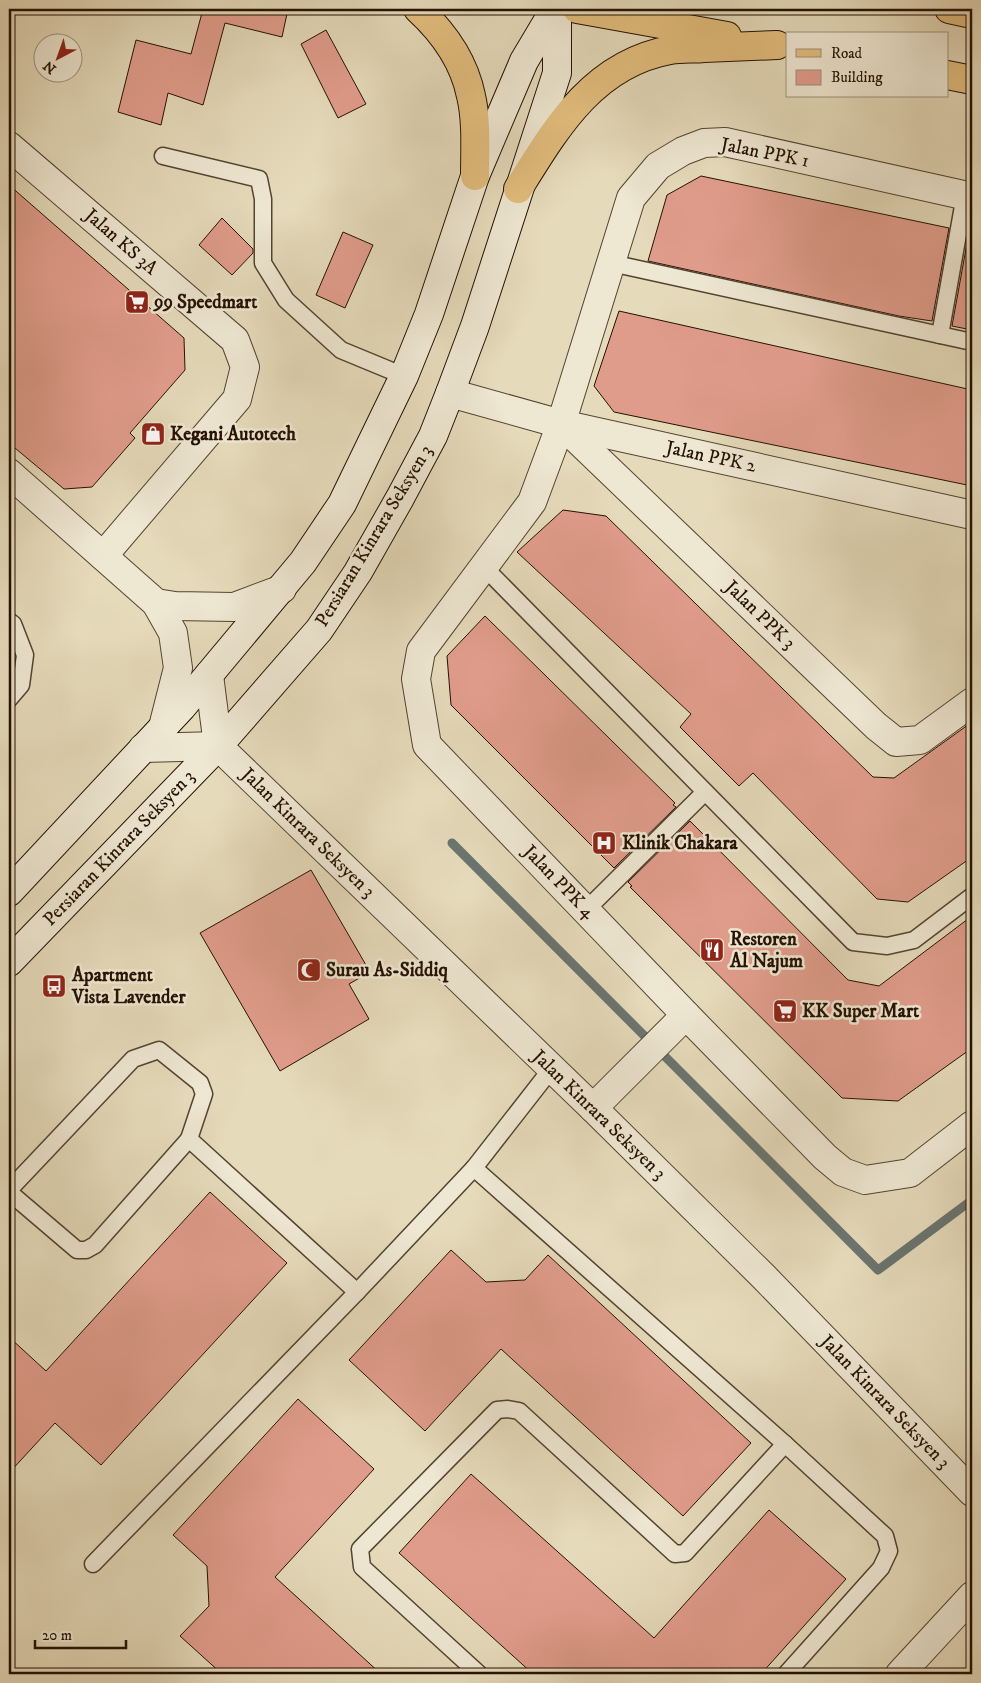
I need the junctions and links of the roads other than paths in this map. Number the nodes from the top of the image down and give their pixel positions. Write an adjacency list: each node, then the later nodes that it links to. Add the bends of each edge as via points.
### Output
1 (418, 9): 11 (main road, via 436,25 457,57 471,96)
2 (556, 9): 11 (street, Persiaran Kinrara Seksyen 3, via 524,61); 12 (street, Persiaran Kinrara Seksyen 3, via 557,73)
3 (577, 9): 6 (main road)
4 (949, 9): 5 (main road)
5 (972, 14)
6 (782, 46): 12 (main road, via 671,50 638,58 608,76 580,101 555,131)
7 (948, 75): 8 (main road)
8 (972, 80)
9 (9, 146): 22 (street, Jalan KS 3A, via 235,340 245,367 237,399)
10 (163, 156): 17 (lane, via 259,179 263,198 263,263 286,300 341,350)
11 (475, 176): 17 (street, Persiaran Kinrara Seksyen 3)
12 (518, 189): 18 (street, Persiaran Kinrara Seksyen 3, via 475,326)
13 (969, 196): 14 (street, Jalan PPK 1, via 725,142 704,143 658,166 631,198); 15 (lane)
14 (611, 263): 15 (lane); 19 (street, Jalan PPK 1)
15 (940, 335): 16 (lane)
16 (972, 342)
17 (404, 376): 24 (street, Persiaran Kinrara Seksyen 3, via 342,504)
18 (450, 393): 19 (street, Jalan PPK 2); 31 (street, Persiaran Kinrara Seksyen 3, via 433,436 352,580 319,630)
19 (561, 424): 21 (street, Jalan PPK 2); 23 (street, Jalan PPK 4, via 532,502); 29 (street, Jalan PPK 3, via 869,720 896,742 920,740)
20 (9, 473): 22 (street)
21 (972, 515)
22 (103, 556): 25 (street)
23 (484, 567): 33 (lane); 36 (street, Jalan PPK 4, via 421,651 416,679 427,745)
24 (282, 589): 25 (street, via 234,607); 27 (street, Persiaran Kinrara Seksyen 3)
25 (156, 603): 30 (street, via 172,633 178,668)
26 (9, 621): 28 (lane, via 25,655 21,685)
27 (209, 675): 30 (street, Persiaran Kinrara Seksyen 3); 31 (street)
28 (9, 699)
29 (972, 702)
30 (163, 727): 32 (street, Persiaran Kinrara Seksyen 3)
31 (218, 746): 32 (street); 37 (street, Persiaran Kinrara Seksyen 3); 39 (street, Jalan Kinrara Seksyen 3)
32 (143, 748): 34 (street, Persiaran Kinrara Seksyen 3)
33 (705, 792): 35 (lane, via 853,942 887,946 914,940); 36 (lane)
34 (9, 892)
35 (972, 896)
36 (586, 910): 38 (street, Jalan PPK 4)
37 (9, 962)
38 (677, 1025): 40 (street); 41 (street, Jalan PPK 4, via 825,1158 843,1172 865,1180 910,1173)
39 (552, 1068): 40 (street, Jalan Kinrara Seksyen 3); 43 (lane)
40 (594, 1108): 47 (street, Jalan Kinrara Seksyen 3, via 764,1277)
41 (972, 1125)
42 (188, 1139): 44 (lane, via 95,1244 86,1250 76,1250); 44 (lane, via 204,1094 200,1084 158,1050 134,1059); 45 (lane)
43 (474, 1168): 45 (lane); 46 (lane)
44 (9, 1191)
45 (357, 1292): 48 (lane)
46 (785, 1444): 50 (lane, via 685,1553 676,1554 519,1411 497,1410 360,1549 362,1567); 51 (lane, via 885,1536 889,1551 881,1568)
47 (972, 1492)
48 (92, 1564)
49 (970, 1603): 52 (street)
50 (479, 1674)
51 (786, 1674)
52 (900, 1674)

